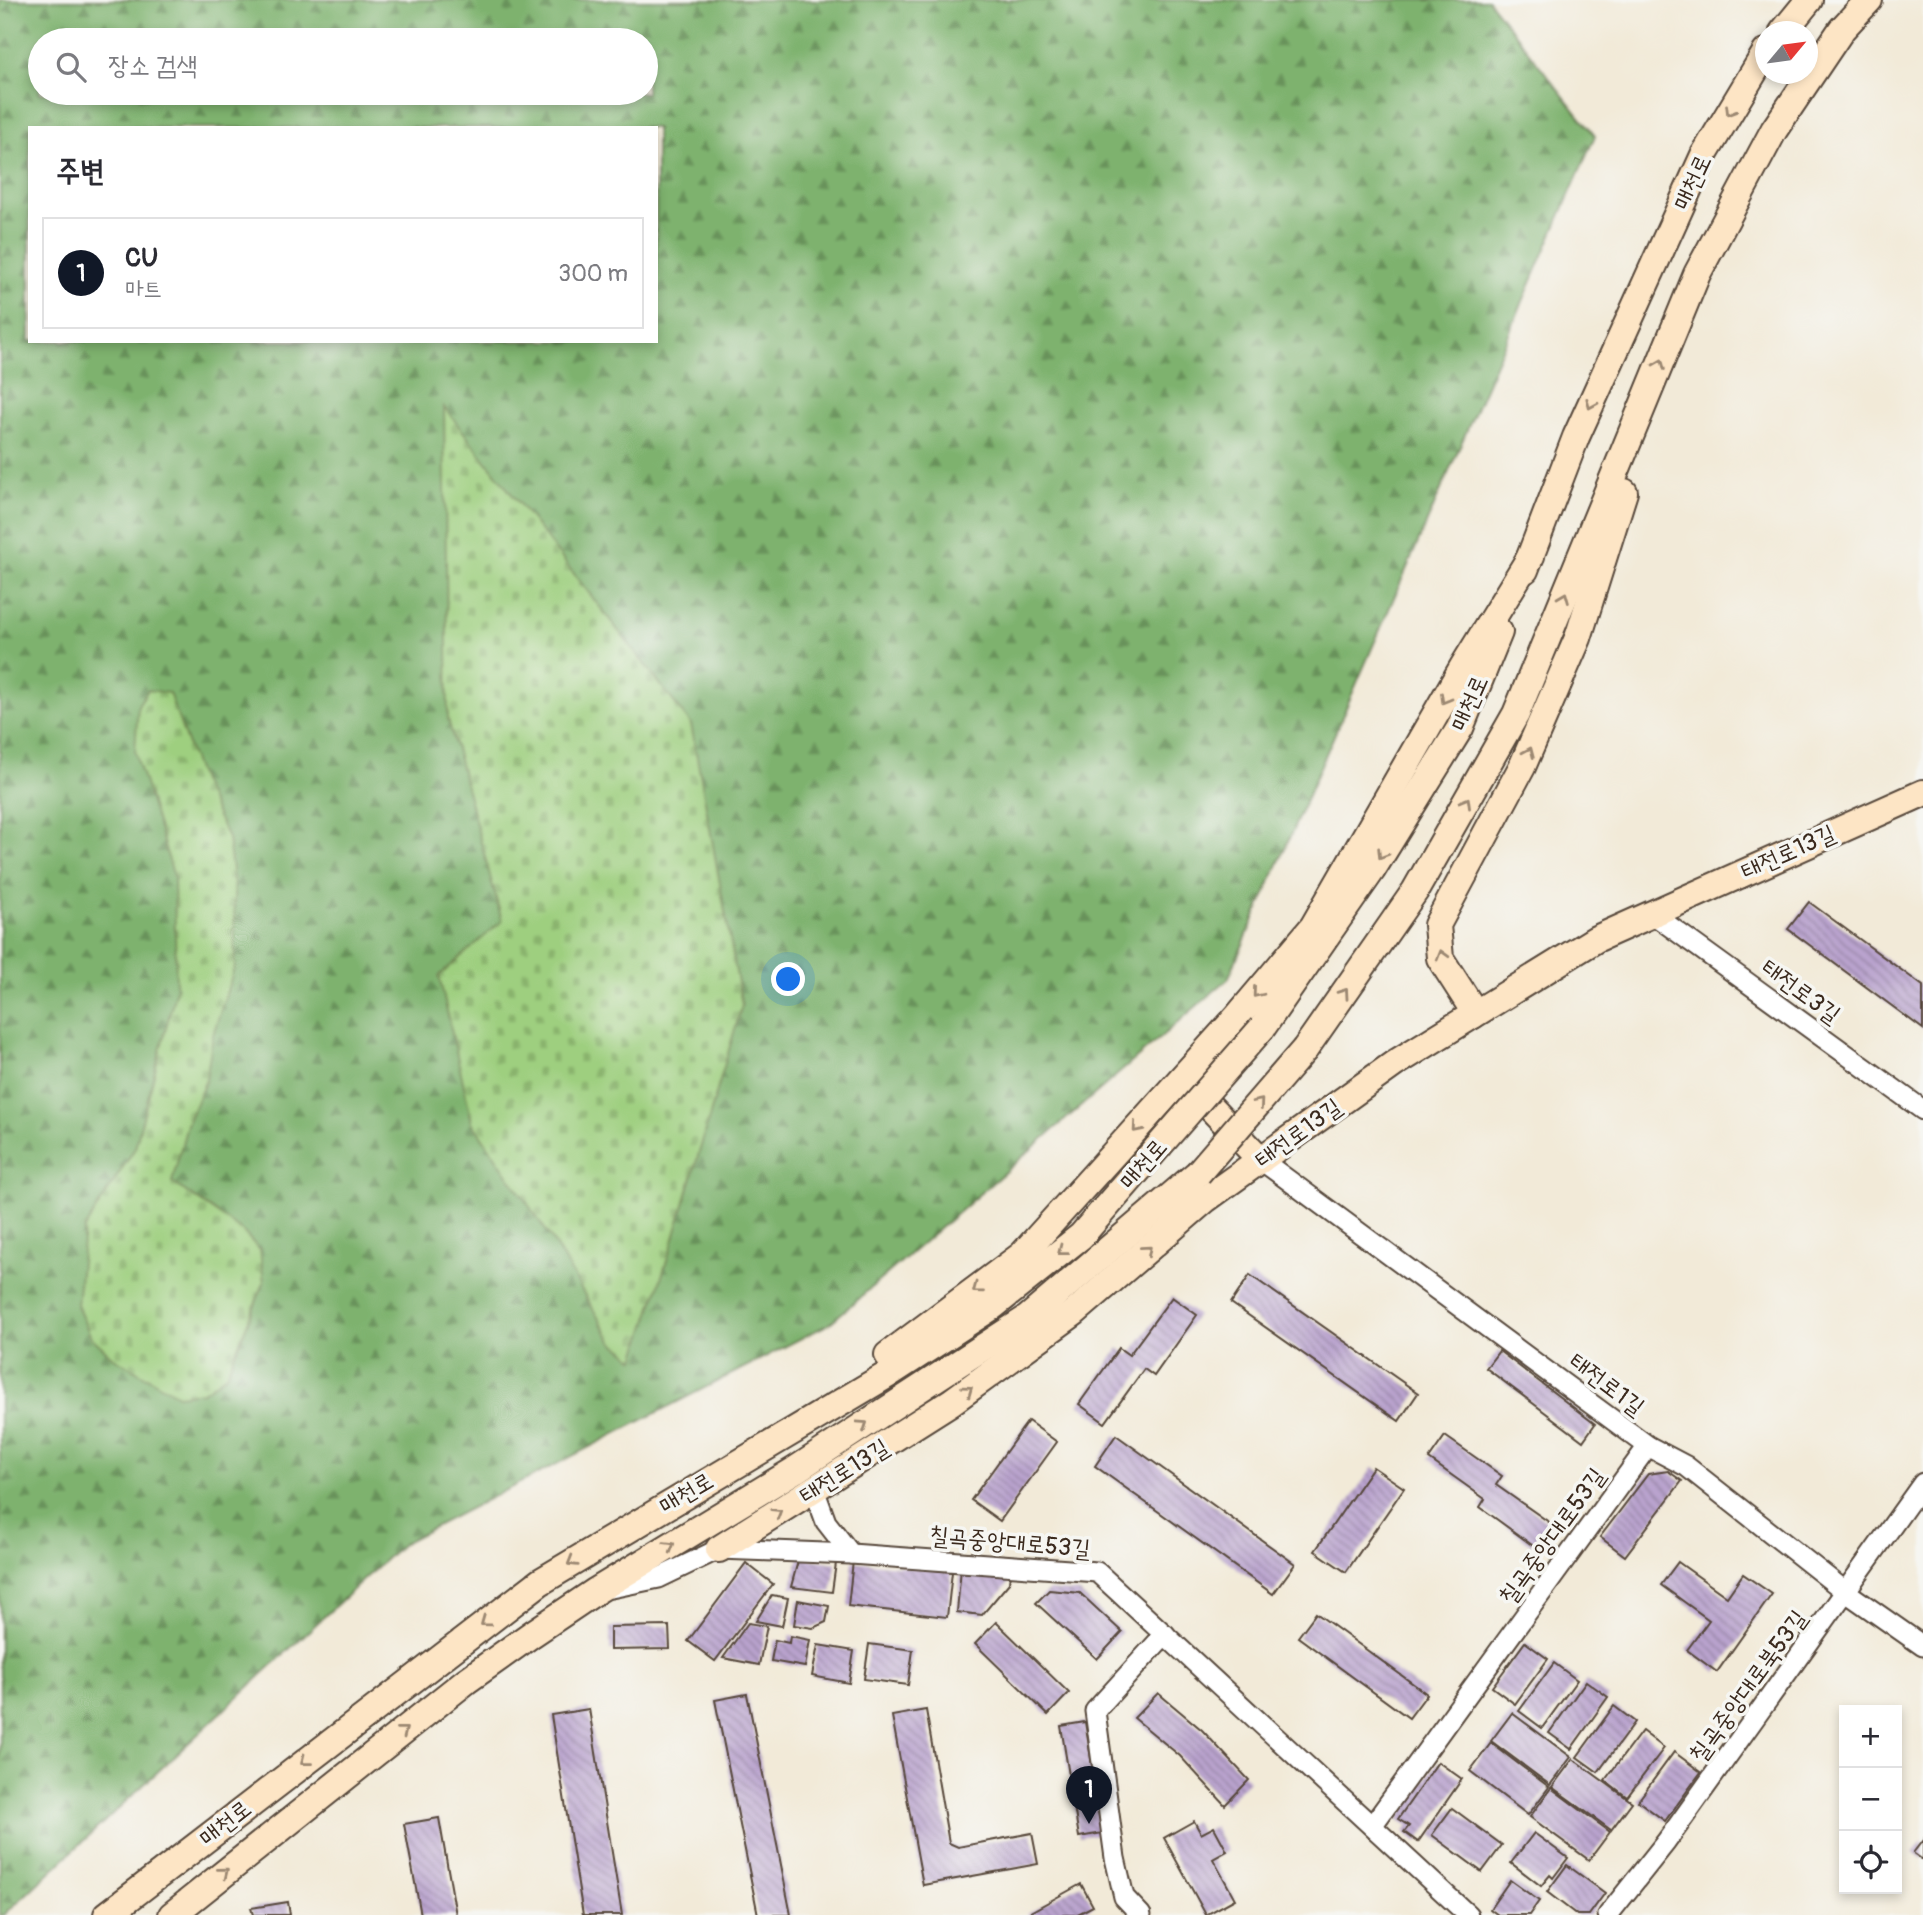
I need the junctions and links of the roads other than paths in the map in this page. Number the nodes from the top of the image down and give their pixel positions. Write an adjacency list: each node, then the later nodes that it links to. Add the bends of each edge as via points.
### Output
1 (1809, 0): 3 (main road)
2 (1869, 0): 5 (main road, 매천로, one-way to 2, via 1697,274 1774,130 1842,29)
3 (1792, 21)
4 (1755, 70): 6 (main road, 매천로, one-way to 6, via 1704,155 1576,437)
5 (1642, 406): 9 (main road, one-way to 5, via 1440,958 1437,925 1522,767 1578,638 1631,468); 19 (main road, 매천로, one-way to 5, bridge, via 795,1470 1028,1318 1198,1172 1305,1049 1415,891 1516,714)
6 (1531, 556): 10 (main road, one-way to 10, via 1313,927); 13 (main road, 매천로, one-way to 13, bridge, via 1460,729 1372,870 1262,1028 1081,1236 993,1306 887,1375)
7 (1923, 793): 8 (main road, 태전로13길)
8 (1650, 912): 9 (main road, 태전로13길, via 1596,939); 11 (street, 태전로3길)
9 (1473, 1014): 12 (main road, 태전로13길, via 1394,1063)
10 (1182, 1077): 12 (main road); 13 (main road, one-way to 13, via 1022,1255)
11 (1923, 1110)
12 (1261, 1160): 14 (street, 태전로1길); 16 (main road, 태전로13길, one-way to 12, via 951,1402 1075,1312 1206,1199)
13 (777, 1438): 24 (main road, 매천로, one-way to 24, via 540,1582)
14 (1648, 1446): 20 (street, 태전로1길, via 1686,1466); 23 (street, 칠곡중앙대로53길)
15 (1923, 1483): 20 (street, 칠곡중앙대로북53길)
16 (814, 1489): 17 (main road, 태전로13길, one-way to 16); 18 (street, via 826,1522)
17 (719, 1549): 18 (street, 칠곡중앙대로53길); 19 (street, 칠곡중앙대로53길, via 659,1578)
18 (851, 1554): 21 (street, 칠곡중앙대로53길, via 1097,1572)
19 (596, 1591): 25 (main road, 매천로, one-way to 19, via 466,1681)
20 (1846, 1591): 22 (street, 태전로1길); 28 (street, 칠곡중앙대로북53길, via 1666,1842)
21 (1165, 1634): 23 (street, 칠곡중앙대로53길); 26 (street, via 1095,1711 1115,1858 1125,1897)
22 (1923, 1646)
23 (1372, 1826): 27 (street, 칠곡중앙대로53길)
24 (107, 1915)
25 (172, 1915)
26 (1141, 1915)
27 (1468, 1915)
28 (1608, 1915)

